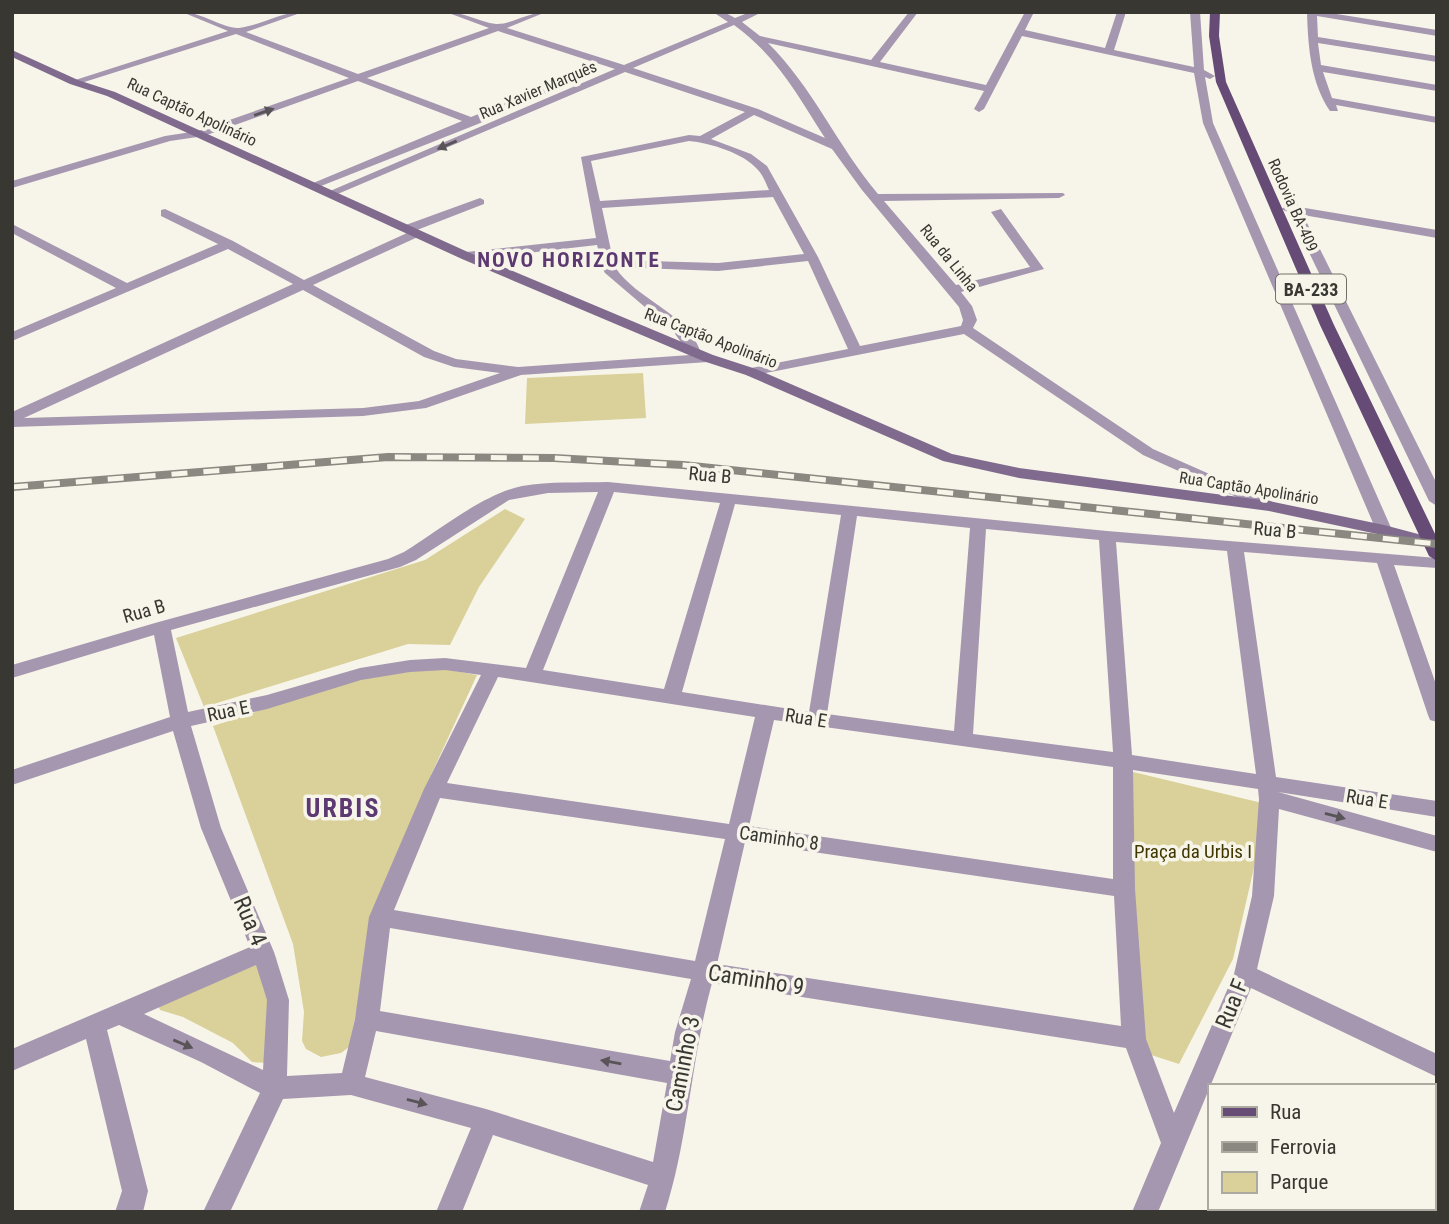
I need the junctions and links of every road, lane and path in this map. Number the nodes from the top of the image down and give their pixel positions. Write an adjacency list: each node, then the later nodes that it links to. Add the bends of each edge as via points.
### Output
1 (186, 12): 17 (street)
2 (299, 12): 17 (street)
3 (450, 12): 15 (street)
4 (517, 12): 15 (street)
5 (542, 12): 16 (street)
6 (758, 12): 14 (street, Rua Xavier Marquês)
7 (901, 12): 13 (street)
8 (1030, 12): 18 (street)
9 (1122, 12): 22 (street)
10 (1195, 12): 31 (street)
11 (1215, 12): 35 (main road, Rodovia BA-409 / BA-233)
12 (1312, 13): 19 (street); 21 (street)
13 (914, 14): 28 (street)
14 (730, 16): 20 (street, Rua da Linha); 27 (street, Rua Xavier Marquês); 30 (street, Rua Xavier Marquês)
15 (486, 23): 16 (street); 32 (street)
16 (500, 28): 27 (street); 33 (street)
17 (236, 32): 32 (street); 34 (street)
18 (1019, 32): 22 (street); 37 (street)
19 (1437, 33)
20 (758, 38): 23 (street); 49 (street, Rua da Linha, via 794,66)
21 (1313, 39): 26 (street); 29 (street)
22 (1109, 51): 31 (street)
23 (822, 52): 25 (street); 28 (street)
24 (12, 53): 34 (street, Rua Captão Apolinário)
25 (810, 57)
26 (1437, 59)
27 (611, 63): 30 (street); 43 (street, Rua Xavier Marquês)
28 (874, 63): 37 (street)
29 (1319, 68): 36 (street); 38 (street)
30 (627, 69): 40 (street); 45 (street, Rua Xavier Marquês)
31 (1199, 71): 35 (street); 87 (street, via 1208,123)
32 (344, 73): 33 (street); 44 (street)
33 (359, 78): 43 (street); 46 (street, one-way to 33)
34 (74, 82): 44 (street, Rua Captão Apolinário)
35 (1221, 82): 59 (main road, Rodovia BA-409 / BA-233)
36 (1437, 88)
37 (990, 89): 39 (street)
38 (1326, 100): 41 (street); 42 (street)
39 (979, 110)
40 (754, 111): 48 (street); 49 (street)
41 (1338, 114)
42 (1437, 120)
43 (470, 121): 45 (street); 52 (street, Rua Xavier Marquês)
44 (186, 128): 46 (street, Rua Captão Apolinário); 47 (street)
45 (489, 128): 54 (street, Rua Xavier Marquês, one-way to 54)
46 (200, 134): 47 (street); 52 (street, Rua Captão Apolinário)
47 (169, 138): 51 (street)
48 (702, 139): 53 (street, via 756,162); 58 (street, via 587,158)
49 (836, 147): 56 (street, Rua da Linha)
50 (1278, 176): 60 (street)
51 (12, 185)
52 (312, 186): 54 (street, Rua Captão Apolinário)
53 (778, 193): 58 (street); 69 (street)
54 (329, 194): 64 (street, Rua Captão Apolinário)
55 (1059, 195): 56 (street)
56 (876, 198): 73 (street, Rua da Linha)
57 (480, 202): 64 (street)
58 (595, 205): 66 (street)
59 (1273, 205): 60 (street); 89 (main road, Rodovia BA-409 / BA-233)
60 (1293, 210): 65 (street); 83 (street)
61 (998, 212): 73 (street, via 1038,269)
62 (165, 213): 67 (street)
63 (12, 228): 72 (street)
64 (411, 231): 68 (street, Rua Captão Apolinário); 71 (street)
65 (1437, 234)
66 (601, 241): 68 (street); 70 (street)
67 (229, 244): 71 (street); 72 (street)
68 (466, 256): 77 (street, Rua Captão Apolinário)
69 (812, 257): 70 (street, via 718,267); 76 (street)
70 (605, 263): 77 (street, via 618,281 685,333)
71 (304, 284): 78 (street, via 442,359); 80 (street)
72 (127, 288): 75 (street)
73 (953, 290): 74 (street, Rua da Linha, via 969,314)
74 (966, 330): 76 (street); 84 (street, via 1147,452)
75 (12, 337)
76 (856, 352): 79 (street)
77 (702, 356): 78 (street); 79 (street, Rua Captão Apolinário)
78 (519, 371): 80 (street, via 430,403 363,412)
79 (751, 372): 84 (street, Rua Captão Apolinário, via 948,457 1019,473)
80 (12, 421)
81 (608, 487): 82 (street, Rua B); 93 (street, Rua B, via 523,491 503,497 394,563); 96 (street)
82 (729, 498): 85 (street, Rua B); 97 (street)
83 (1437, 501)
84 (1269, 506): 87 (street, Rua Captão Apolinário)
85 (850, 510): 86 (street, Rua B); 100 (street)
86 (978, 523): 88 (street, Rua B); 102 (street)
87 (1384, 530): 89 (street, Rua Captão Apolinário)
88 (1107, 536): 90 (street, Rua B); 103 (street)
89 (1433, 543)
90 (1235, 548): 91 (street, Rua B); 106 (street, Rua F)
91 (1384, 560): 92 (street, Rua B); 99 (street)
92 (1437, 564)
93 (161, 627): 95 (street, Rua B); 101 (street, Rua 4)
94 (493, 669): 96 (street, Rua E); 101 (street, Rua E, via 445,664 360,674 267,702); 105 (street)
95 (12, 672)
96 (532, 675): 97 (street, Rua E)
97 (671, 697): 98 (street, Rua E)
98 (766, 712): 100 (street, Rua E); 108 (street, Caminho 3)
99 (1437, 715)
100 (817, 720): 102 (street, Rua E)
101 (180, 721): 104 (street, Rua E); 112 (street, Rua 4, via 211,828)
102 (963, 740): 103 (street, Rua E)
103 (1123, 761): 106 (street, Rua E); 110 (street)
104 (12, 778)
105 (434, 789): 108 (street, Caminho 8); 111 (street)
106 (1269, 791): 107 (street, Rua E); 109 (street, one-way to 109); 114 (street, Rua F, via 1263,896)
107 (1437, 810)
108 (737, 832): 110 (street, Caminho 8); 113 (street, Caminho 3)
109 (1437, 844)
110 (1124, 889): 118 (street)
111 (380, 917): 113 (street, Caminho 9); 116 (street)
112 (263, 952): 115 (street); 123 (street, Rua 4, via 278,1000)
113 (704, 972): 118 (street, Caminho 9); 121 (street, Caminho 3)
114 (1245, 974): 120 (street); 125 (street, Rua F)
115 (121, 1015): 117 (street); 123 (street, one-way to 123)
116 (367, 1018): 121 (street, one-way to 116); 122 (street)
117 (94, 1025): 119 (street); 127 (street, via 135,1191)
118 (1133, 1039): 125 (street)
119 (12, 1060)
120 (1437, 1066)
121 (679, 1074): 126 (street, Caminho 3)
122 (351, 1084): 123 (street); 124 (street, one-way to 124)
123 (274, 1088): 128 (street, Rua 4)
124 (486, 1121): 126 (street); 129 (street)
125 (1174, 1144): 131 (street, Rua F)
126 (663, 1178): 130 (street, Caminho 3)
127 (128, 1212)
128 (216, 1212)
129 (449, 1212)
130 (652, 1212)
131 (1145, 1212)

